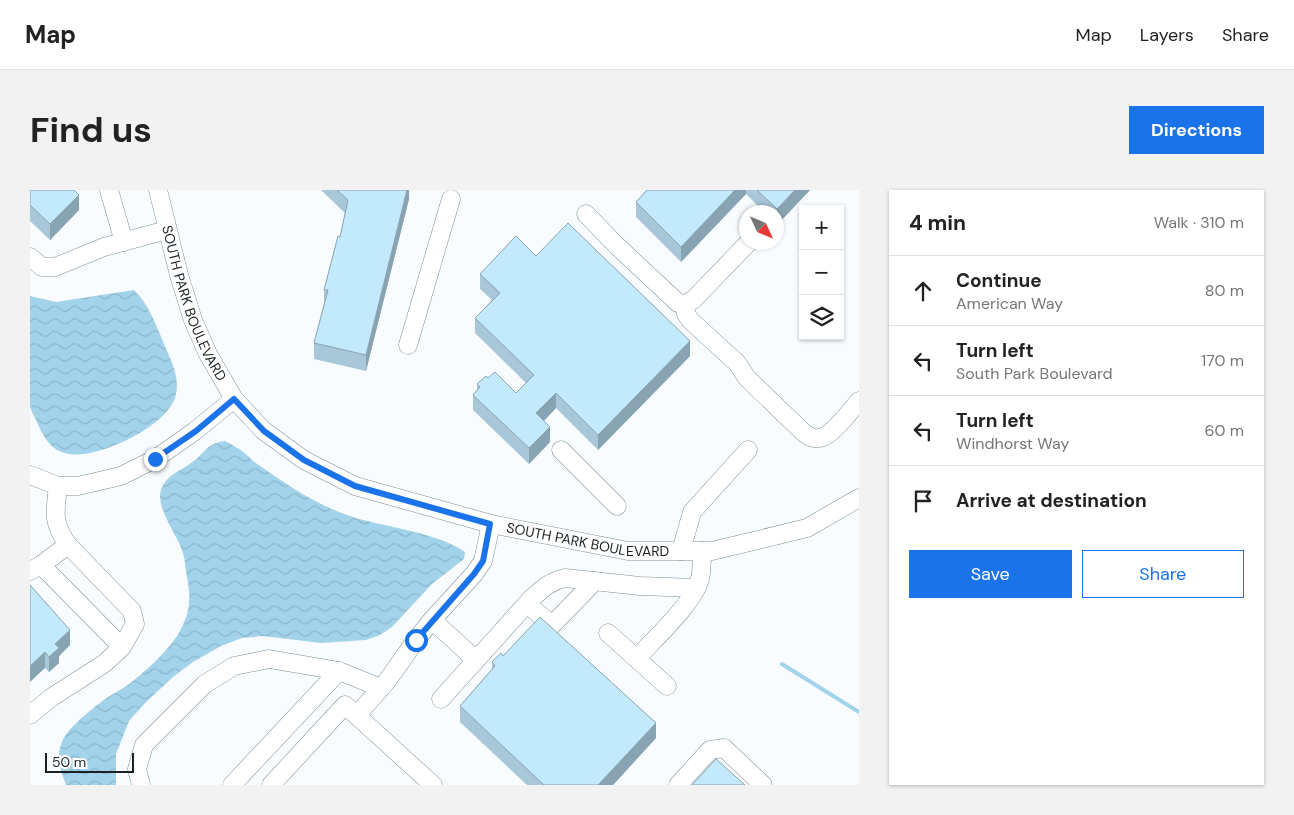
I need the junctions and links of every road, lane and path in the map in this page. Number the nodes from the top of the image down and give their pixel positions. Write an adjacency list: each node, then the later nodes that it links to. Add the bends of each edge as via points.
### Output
1 (109, 190): 6 (street)
2 (158, 190): 5 (street, SOUTH PARK BOULEVARD)
3 (451, 193): 10 (street)
4 (586, 214): 9 (street, via 678,303)
5 (167, 230): 6 (street); 11 (street, SOUTH PARK BOULEVARD, via 193,320)
6 (124, 242): 8 (street, via 54,267 42,267)
7 (741, 250): 9 (street, via 693,300)
8 (30, 257)
9 (685, 304): 12 (street, via 690,320 813,438 823,437 831,431)
10 (408, 345)
11 (234, 399): 16 (street, via 196,431 121,476 78,486); 19 (street, SOUTH PARK BOULEVARD, via 264,431 304,460 355,486)
12 (859, 401)
13 (561, 450): 18 (street)
14 (748, 450): 21 (street, via 692,512)
15 (30, 475): 16 (street)
16 (58, 486): 20 (street, via 56,523)
17 (859, 498): 22 (street, SOUTH PARK BOULEVARD, via 808,528)
18 (617, 506)
19 (490, 524): 21 (street, SOUTH PARK BOULEVARD, via 628,551); 27 (street, via 483,561)
20 (68, 545): 23 (street); 29 (street, via 132,611 135,624)
21 (681, 551): 22 (street, SOUTH PARK BOULEVARD)
22 (702, 551): 25 (street)
23 (36, 568): 29 (street)
24 (595, 581): 25 (street); 26 (street, via 556,580 546,585); 26 (street, via 552,626)
25 (696, 588): 30 (street, via 683,608)
26 (527, 604): 31 (street)
27 (432, 620): 31 (street); 34 (street)
28 (608, 633): 30 (street)
29 (122, 647): 36 (street, via 106,663)
30 (637, 658): 33 (street)
31 (476, 660): 35 (street)
32 (339, 671): 34 (street); 38 (street, via 269,660 234,666 205,684 144,745 137,770); 39 (street)
33 (667, 686)
34 (381, 688): 37 (street)
35 (441, 699)
36 (30, 715)
37 (356, 715): 40 (street, via 346,705); 41 (street)
38 (141, 785)
39 (232, 785)
40 (271, 785)
41 (433, 785)
42 (678, 785): 43 (street, via 710,750 724,748)
43 (763, 785)

